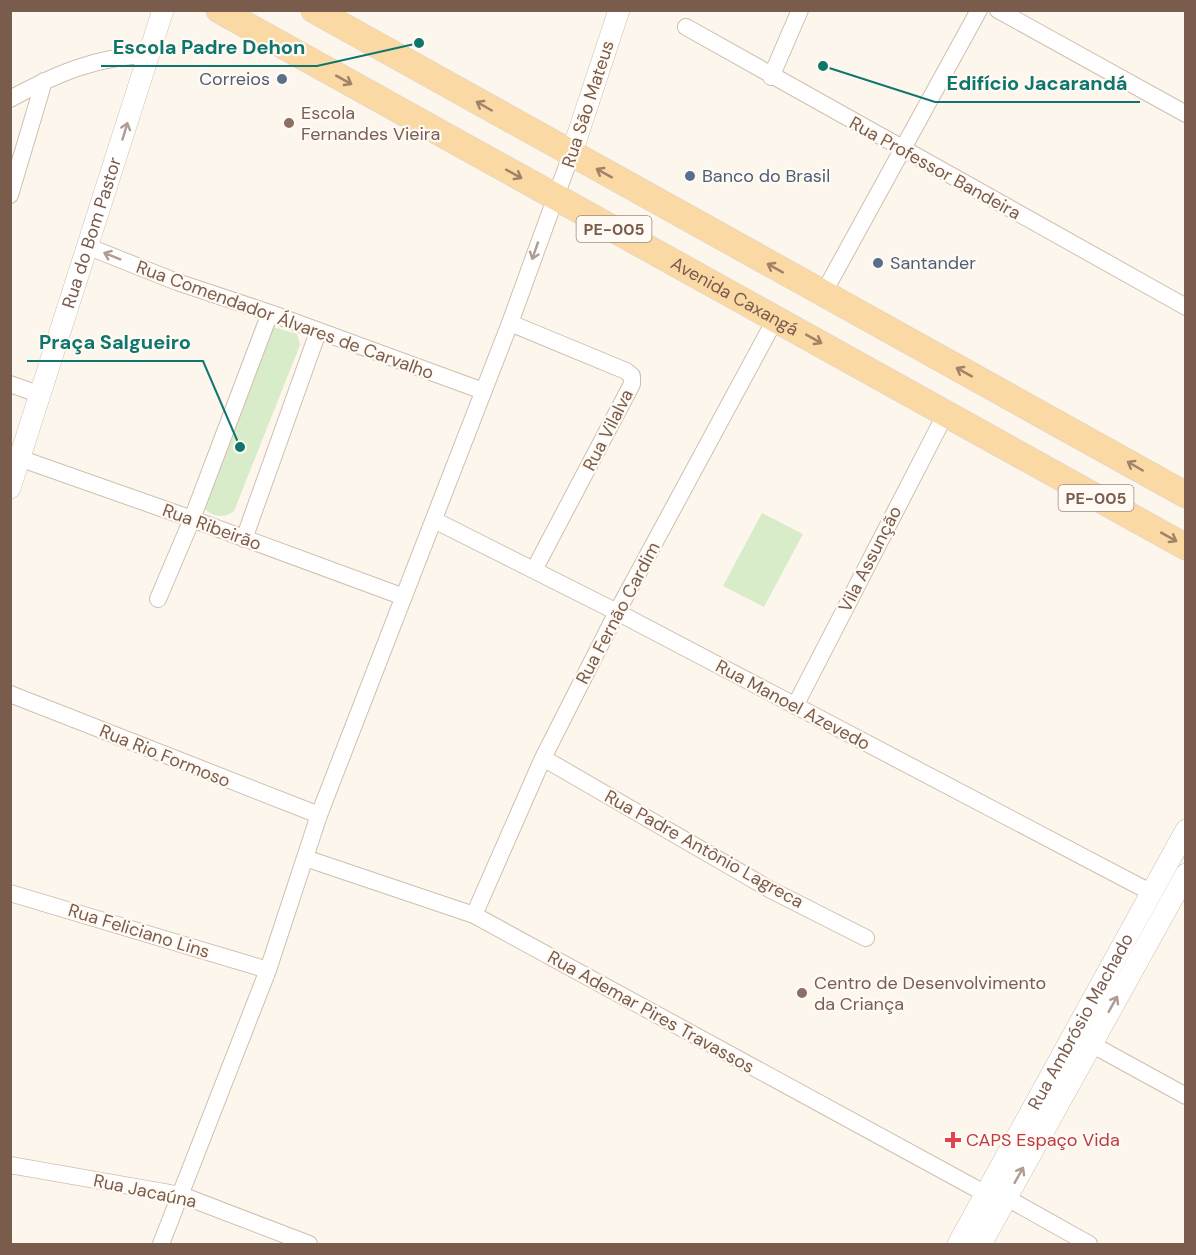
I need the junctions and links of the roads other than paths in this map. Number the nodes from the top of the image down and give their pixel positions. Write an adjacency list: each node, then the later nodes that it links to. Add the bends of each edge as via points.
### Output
1 (163, 10): 9 (street, Rua do Bom Pastor)
2 (219, 10): 17 (main road, Avenida Caxangá / PE-005, one-way to 17)
3 (314, 10): 15 (main road, PE-005, one-way to 3)
4 (619, 10): 15 (street, Rua São Mateus)
5 (800, 10): 10 (street)
6 (979, 10): 14 (street)
7 (998, 10): 13 (street)
8 (686, 27): 10 (street, Rua Professor Bandeira)
9 (149, 55): 11 (street, via 98,60); 18 (street, Rua do Bom Pastor, one-way to 9)
10 (771, 77): 14 (street, Rua Professor Bandeira)
11 (44, 81): 12 (street); 16 (street)
12 (10, 99)
13 (1185, 114)
14 (902, 150): 19 (street); 20 (street, Rua Professor Bandeira)
15 (571, 155): 17 (street, Rua São Mateus); 19 (main road, PE-005, one-way to 15)
16 (10, 195)
17 (556, 197): 22 (main road, Avenida Caxangá / PE-005); 23 (street, Rua São Mateus, one-way to 23)
18 (89, 247): 21 (street, Rua Comendador Álvares de Carvalho, one-way to 18); 27 (street, Rua do Bom Pastor)
19 (823, 294): 30 (main road, PE-005, one-way to 19)
20 (1185, 307)
21 (270, 313): 24 (street, Rua Comendador Álvares de Carvalho); 31 (street)
22 (776, 318): 28 (main road, Avenida Caxangá / PE-005, one-way to 28); 38 (street, Rua Fernão Cardim)
23 (510, 322): 26 (street, Rua São Mateus); 35 (street, Rua Vilalva, via 632,376 632,384)
24 (318, 332): 26 (street, Rua Comendador Álvares de Carvalho); 33 (street)
25 (10, 384): 27 (street)
26 (483, 391): 32 (street, Rua São Mateus)
27 (41, 395): 29 (street, Rua do Bom Pastor)
28 (946, 413): 34 (main road, Avenida Caxangá / PE-005, one-way to 34); 40 (street, Vila Assunção)
29 (14, 474): 31 (street, Rua Ribeirão)
30 (1185, 495)
31 (192, 519): 33 (street, Rua Ribeirão); 37 (street)
32 (434, 520): 35 (street, Rua Manoel Azevedo); 36 (street, Rua São Mateus)
33 (244, 539): 36 (street, Rua Ribeirão)
34 (1185, 547)
35 (534, 570): 38 (street, Rua Manoel Azevedo)
36 (404, 597): 42 (street, Rua São Mateus)
37 (158, 599)
38 (617, 612): 40 (street, Rua Manoel Azevedo); 41 (street, Rua Fernão Cardim)
39 (10, 694): 42 (street, Rua Rio Formoso)
40 (795, 706): 47 (street, Rua Manoel Azevedo)
41 (543, 758): 49 (street, Rua Fernão Cardim); 50 (street, Rua Padre Antônio Lagreca, via 771,890)
42 (319, 815): 44 (street, Rua São Mateus)
43 (1185, 830): 47 (street, Rua Ambrósio Machado)
44 (305, 858): 49 (street, Rua Ademar Pires Travassos); 51 (street, Rua São Mateus)
45 (1185, 874): 48 (street, Rua Ambrósio Machado)
46 (10, 893): 51 (street, Rua Feliciano Lins)
47 (1152, 893): 56 (street, Rua Ambrósio Machado)
48 (1180, 897): 52 (street, Rua Ambrósio Machado, one-way to 48)
49 (474, 915): 56 (street, Rua Ademar Pires Travassos)
50 (866, 938)
51 (268, 970): 55 (street, Rua São Mateus)
52 (1091, 1044): 53 (street); 56 (street, Rua Ambrósio Machado, one-way to 52)
53 (1185, 1096)
54 (10, 1165): 55 (street, Rua Jacaúna)
55 (182, 1195): 57 (street, Rua São Mateus); 58 (street, Rua Jacaúna)
56 (996, 1196): 59 (street, Rua Ambrósio Machado); 60 (street, Rua Ambrósio Machado); 61 (street, Rua Ademar Pires Travassos)
57 (161, 1245)
58 (309, 1245)
59 (958, 1245)
60 (981, 1245)
61 (1089, 1245)

